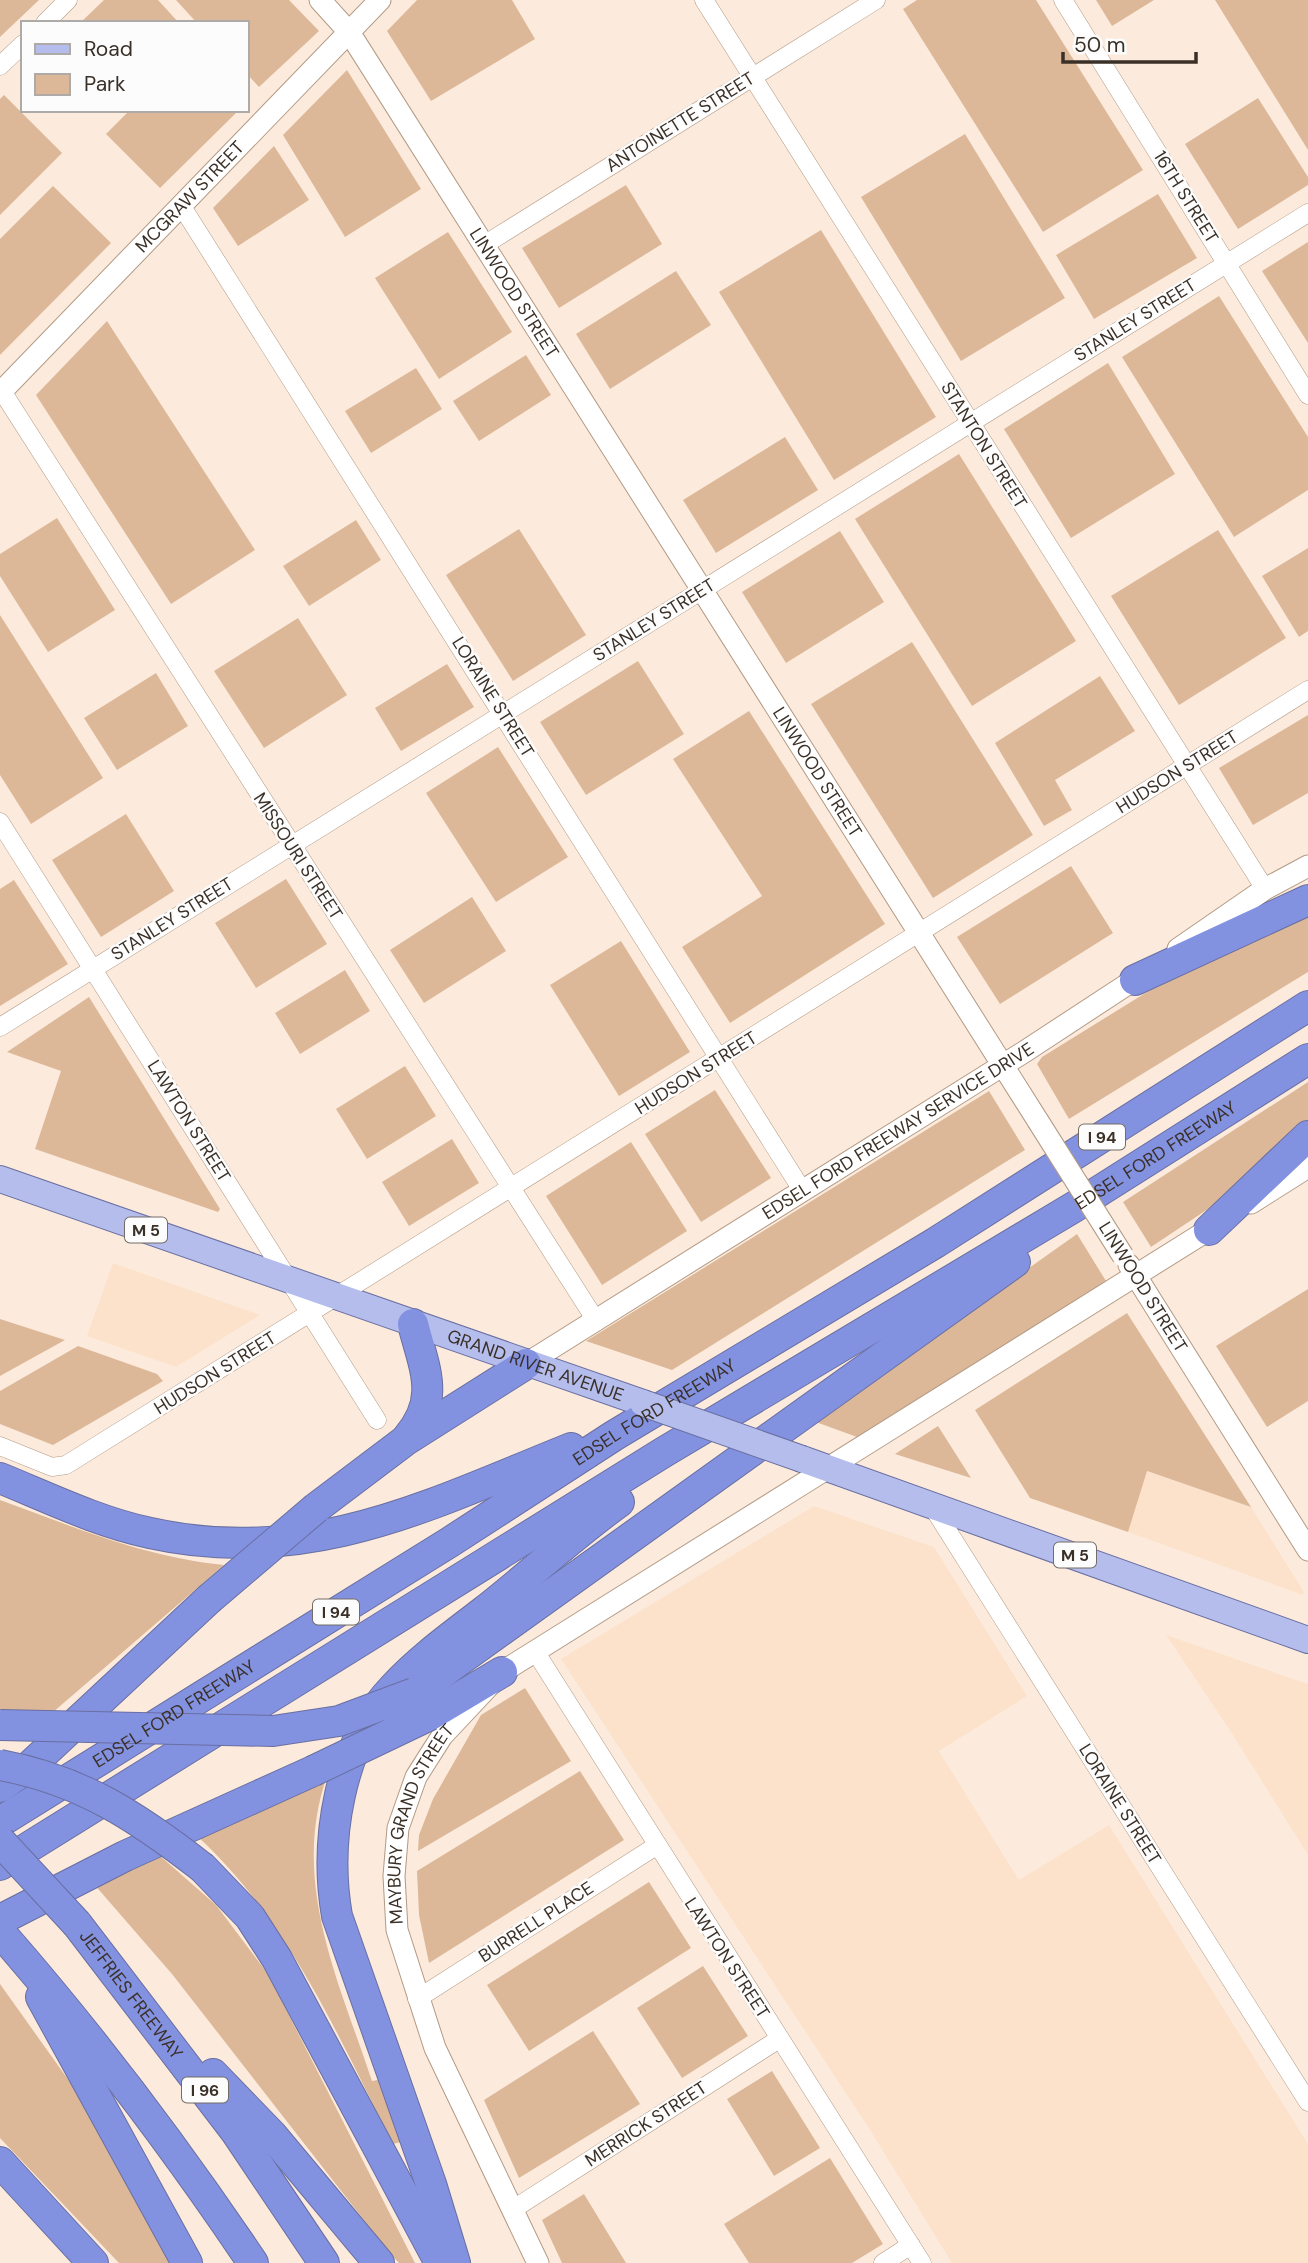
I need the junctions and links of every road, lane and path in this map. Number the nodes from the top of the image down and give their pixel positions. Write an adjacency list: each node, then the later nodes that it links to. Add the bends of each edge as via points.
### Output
1 (68, 0): 7 (street)
2 (320, 0): 8 (street, LINWOOD STREET)
3 (380, 0): 8 (street, MCGRAW STREET)
4 (704, 0): 11 (street, STANTON STREET)
5 (876, 0): 11 (street, ANTOINETTE STREET)
6 (1063, 0): 15 (street, 16TH STREET)
7 (47, 21)
8 (349, 32): 12 (street, MCGRAW STREET); 14 (street, LINWOOD STREET)
9 (21, 46): 10 (street)
10 (0, 66)
11 (752, 78): 14 (street, ANTOINETTE STREET); 18 (street, STANTON STREET)
12 (181, 205): 16 (street, MCGRAW STREET); 21 (street, LORAINE STREET)
13 (1308, 213): 15 (street, STANLEY STREET)
14 (484, 245): 19 (street, LINWOOD STREET)
15 (1226, 263): 17 (street, 16TH STREET); 18 (street, STANLEY STREET)
16 (1, 392): 24 (street, MISSOURI STREET)
17 (1308, 395)
18 (971, 424): 19 (street, STANLEY STREET); 22 (street, STANTON STREET)
19 (704, 588): 21 (street, STANLEY STREET); 28 (street, LINWOOD STREET)
20 (1308, 690): 22 (street, HUDSON STREET)
21 (505, 714): 24 (street, STANLEY STREET); 33 (street, LORAINE STREET)
22 (1186, 766): 26 (street, STANTON STREET); 28 (street, HUDSON STREET)
23 (0, 822): 29 (street, LAWTON STREET)
24 (291, 845): 29 (street, STANLEY STREET); 39 (street, MISSOURI STREET)
25 (1308, 866): 26 (street, EDSEL FORD FREEWAY SERVICE DRIVE)
26 (1265, 889): 30 (street, EDSEL FORD FREEWAY SERVICE DRIVE)
27 (1308, 900): 30 (highway)
28 (918, 933): 33 (street, HUDSON STREET); 35 (street, LINWOOD STREET)
29 (93, 969): 32 (street, STANLEY STREET); 44 (street, LAWTON STREET)
30 (1135, 980): 35 (street, EDSEL FORD FREEWAY SERVICE DRIVE)
31 (1308, 1006): 51 (highway, EDSEL FORD FREEWAY / I 94, via 935,1243)
32 (0, 1027)
33 (719, 1058): 39 (street, HUDSON STREET); 40 (street, LORAINE STREET)
34 (1308, 1059): 41 (highway, EDSEL FORD FREEWAY / I 94)
35 (1002, 1066): 40 (street, EDSEL FORD FREEWAY SERVICE DRIVE); 43 (street, LINWOOD STREET, bridge)
36 (1308, 1136): 42 (highway)
37 (1308, 1167): 42 (street)
38 (0, 1179): 44 (main road, GRAND RIVER AVENUE / M 5)
39 (511, 1188): 45 (street, HUDSON STREET); 47 (street, MISSOURI STREET)
40 (803, 1190): 47 (street, EDSEL FORD FREEWAY SERVICE DRIVE)
41 (1074, 1207): 54 (highway, EDSEL FORD FREEWAY / I 94); 62 (highway, via 1013,1263 663,1513)
42 (1209, 1230): 43 (street)
43 (1136, 1277): 55 (street); 58 (street, LINWOOD STREET)
44 (292, 1282): 45 (main road, GRAND RIVER AVENUE / M 5); 46 (street, LAWTON STREET)
45 (337, 1297): 46 (street, HUDSON STREET); 48 (main road, GRAND RIVER AVENUE / M 5)
46 (311, 1312): 50 (street, LAWTON STREET); 53 (street, HUDSON STREET, via 66,1465 52,1467)
47 (595, 1319): 49 (street, EDSEL FORD FREEWAY SERVICE DRIVE)
48 (412, 1324): 49 (main road, GRAND RIVER AVENUE / M 5); 52 (highway, via 429,1396 422,1421)
49 (526, 1363): 52 (highway); 55 (main road, GRAND RIVER AVENUE / M 5, bridge)
50 (377, 1420)
51 (615, 1435): 56 (highway, via 575,1446 418,1509 305,1541 237,1545 178,1539 119,1525); 66 (highway, EDSEL FORD FREEWAY / I 94)
52 (406, 1440): 65 (highway, bridge, via 316,1508 209,1599 30,1766)
53 (0, 1447)
54 (664, 1452): 69 (highway, EDSEL FORD FREEWAY / I 94); 86 (highway, via 628,1495 430,1652 391,1689 366,1728 341,1789 332,1834 337,1916)
55 (829, 1469): 57 (main road, GRAND RIVER AVENUE / M 5); 60 (street)
56 (9, 1483)
57 (932, 1506): 59 (main road, GRAND RIVER AVENUE / M 5); 75 (street, LORAINE STREET)
58 (1308, 1550)
59 (1308, 1640)
60 (535, 1651): 61 (street); 68 (street, LAWTON STREET)
61 (502, 1672): 62 (highway); 73 (street, MAYBURY GRAND STREET, via 442,1736 416,1777 398,1828 394,1876 397,1930)
62 (422, 1704): 63 (highway, bridge, via 273,1731); 70 (highway, bridge, via 313,1771 125,1856)
63 (0, 1725)
64 (0, 1765): 85 (highway, bridge, via 82,1790 141,1821 203,1868 250,1917)
65 (0, 1787)
66 (0, 1822)
67 (0, 1841): 72 (highway, JEFFRIES FREEWAY / I 96, bridge)
68 (656, 1846): 73 (street, BURRELL PLACE); 74 (street, LAWTON STREET)
69 (0, 1865)
70 (0, 1920)
71 (9, 1943): 81 (highway); 82 (highway, via 80,2024 146,2110)
72 (127, 1986): 83 (highway, JEFFRIES FREEWAY / I 96, via 236,2132); 84 (highway, via 272,2135)
73 (417, 1999): 78 (street, MAYBURY GRAND STREET, via 435,2048)
74 (779, 2039): 78 (street, MERRICK STREET); 79 (street, LAWTON STREET)
75 (1308, 2102)
76 (0, 2162): 80 (highway)
77 (0, 2192): 80 (highway)
78 (512, 2210): 87 (street, MAYBURY GRAND STREET)
79 (911, 2245): 88 (street); 89 (street, LAWTON STREET)
80 (91, 2261)
81 (187, 2263)
82 (253, 2263)
83 (324, 2263)
84 (379, 2263)
85 (440, 2263)
86 (455, 2263)
87 (538, 2263)
88 (883, 2263)
89 (922, 2263)

